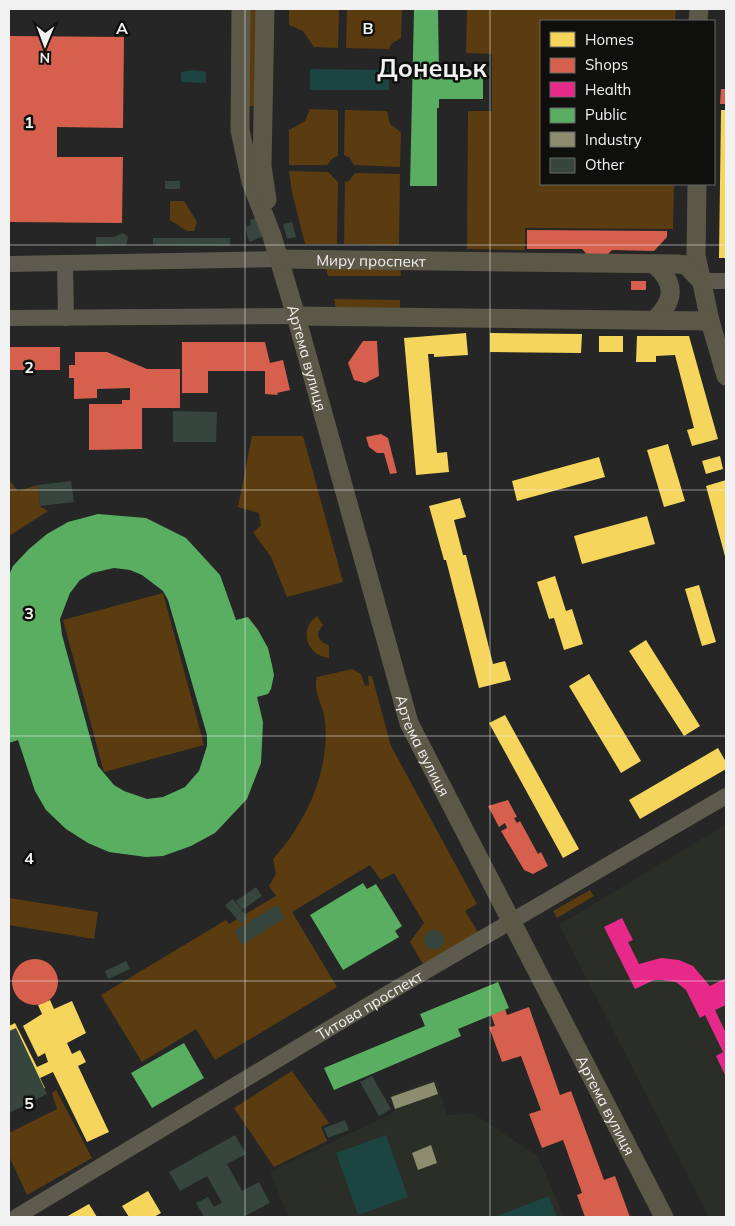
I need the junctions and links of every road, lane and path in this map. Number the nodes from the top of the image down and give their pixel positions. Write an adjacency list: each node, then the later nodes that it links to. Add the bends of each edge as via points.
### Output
1 (240, 9): 3 (main road, Артема вулиця)
2 (265, 9): 4 (main road, Артема вулиця)
3 (239, 95): 4 (main road, via 243,109 249,113 259,111); 6 (main road, Артема вулиця, via 240,130 251,182)
4 (264, 95): 6 (main road, Артема вулиця, via 263,177)
5 (697, 185): 12 (main road, via 696,255)
6 (272, 236): 7 (main road, Артема вулиця)
7 (279, 259): 8 (street, Миру проспект); 10 (main road, Миру проспект); 13 (main road, Артема вулиця)
8 (65, 263): 9 (street, Миру проспект); 15 (street)
9 (9, 264)
10 (654, 264): 12 (main road, Миру проспект, via 686,265); 16 (main road, via 665,274 670,285 665,310)
11 (726, 281): 12 (street)
12 (701, 282): 17 (main road)
13 (296, 316): 15 (street); 16 (main road); 20 (main road, Артема вулиця, via 409,723)
14 (9, 318): 15 (street)
15 (66, 318)
16 (655, 319): 17 (main road)
17 (710, 320): 18 (main road)
18 (726, 376)
19 (726, 796): 20 (street, Титова проспект)
20 (513, 920): 21 (street, Титова проспект); 22 (main road, Артема вулиця)
21 (16, 1217)
22 (664, 1217)

